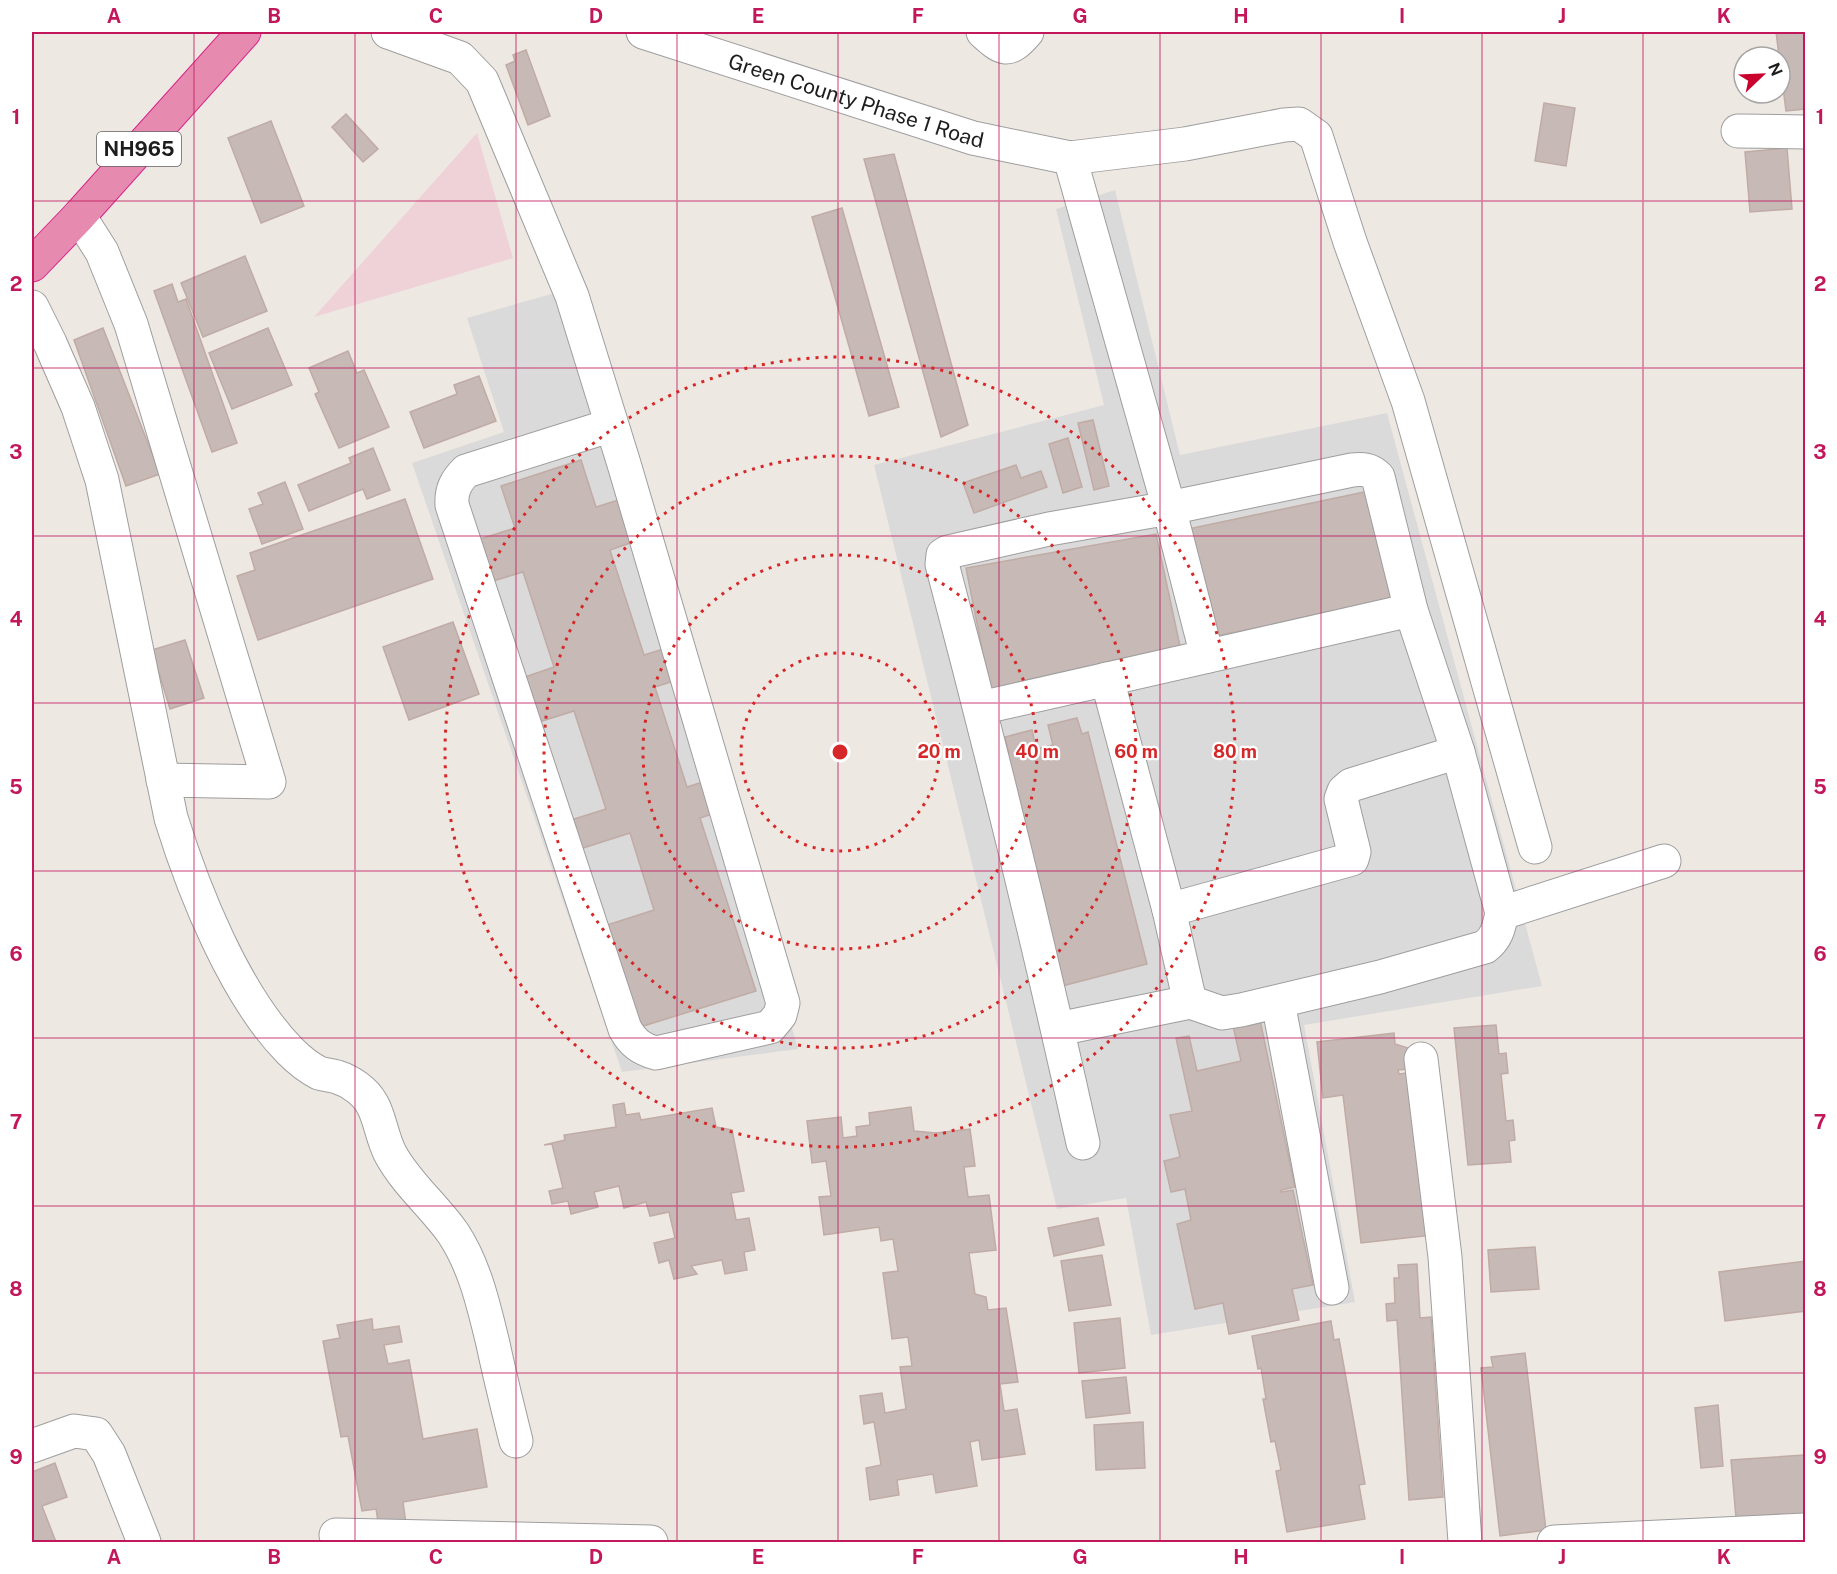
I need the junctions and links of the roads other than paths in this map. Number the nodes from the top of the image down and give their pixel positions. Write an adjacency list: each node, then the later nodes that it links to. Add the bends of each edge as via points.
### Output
1 (244, 32): 9 (highway, NH965)
2 (388, 32): 12 (street, via 460,58 482,81 572,296)
3 (643, 32): 8 (street, Green County Phase 1 Road, via 973,138)
4 (983, 32): 5 (street, via 1000,47 1008,48)
5 (1027, 32)
6 (1738, 131): 7 (street)
7 (1806, 132)
8 (1070, 158): 13 (street); 20 (street, Green County Phase 1 Road, via 1185,144 1284,124 1299,124 1316,136 1408,401)
9 (79, 216): 10 (highway, NH965); 19 (street, via 102,252 131,324 269,782)
10 (32, 265)
11 (32, 307): 19 (street, via 70,387 102,480)
12 (612, 425): 12 (street, via 783,1003 780,1015 770,1027 656,1053 642,1049 626,1029 451,496 458,478 466,471)
13 (1170, 508): 14 (street, via 1352,470 1372,471 1382,486); 15 (street); 17 (street, via 1048,529 943,555 942,564)
14 (1411, 610): 15 (street); 18 (street)
15 (1207, 656): 16 (street)
16 (1107, 679): 17 (street); 22 (street)
17 (980, 708): 26 (street)
18 (1458, 752): 22 (street, via 1351,785 1344,791 1341,799 1354,852 1352,859); 23 (street)
19 (163, 780): 30 (street, via 185,864 221,944 251,998 291,1052 310,1068 353,1083 372,1104 391,1155 454,1234 480,1290)
20 (1535, 847)
21 (1664, 861): 23 (street)
22 (1169, 910): 24 (street)
23 (1502, 913): 25 (street, via 1498,931 1485,947)
24 (1190, 1002): 25 (street, via 1222,1013); 26 (street)
25 (1278, 1002): 29 (street)
26 (1058, 1029): 28 (street)
27 (1421, 1059): 37 (street, via 1446,1257)
28 (1083, 1143)
29 (1332, 1288)
30 (516, 1442)
31 (32, 1446): 35 (street, via 74,1431 96,1434 109,1454)
32 (1806, 1530): 34 (street)
33 (336, 1535): 36 (street)
34 (1703, 1539): 38 (street)
35 (144, 1542)
36 (651, 1542)
37 (1465, 1542)
38 (1554, 1542)

